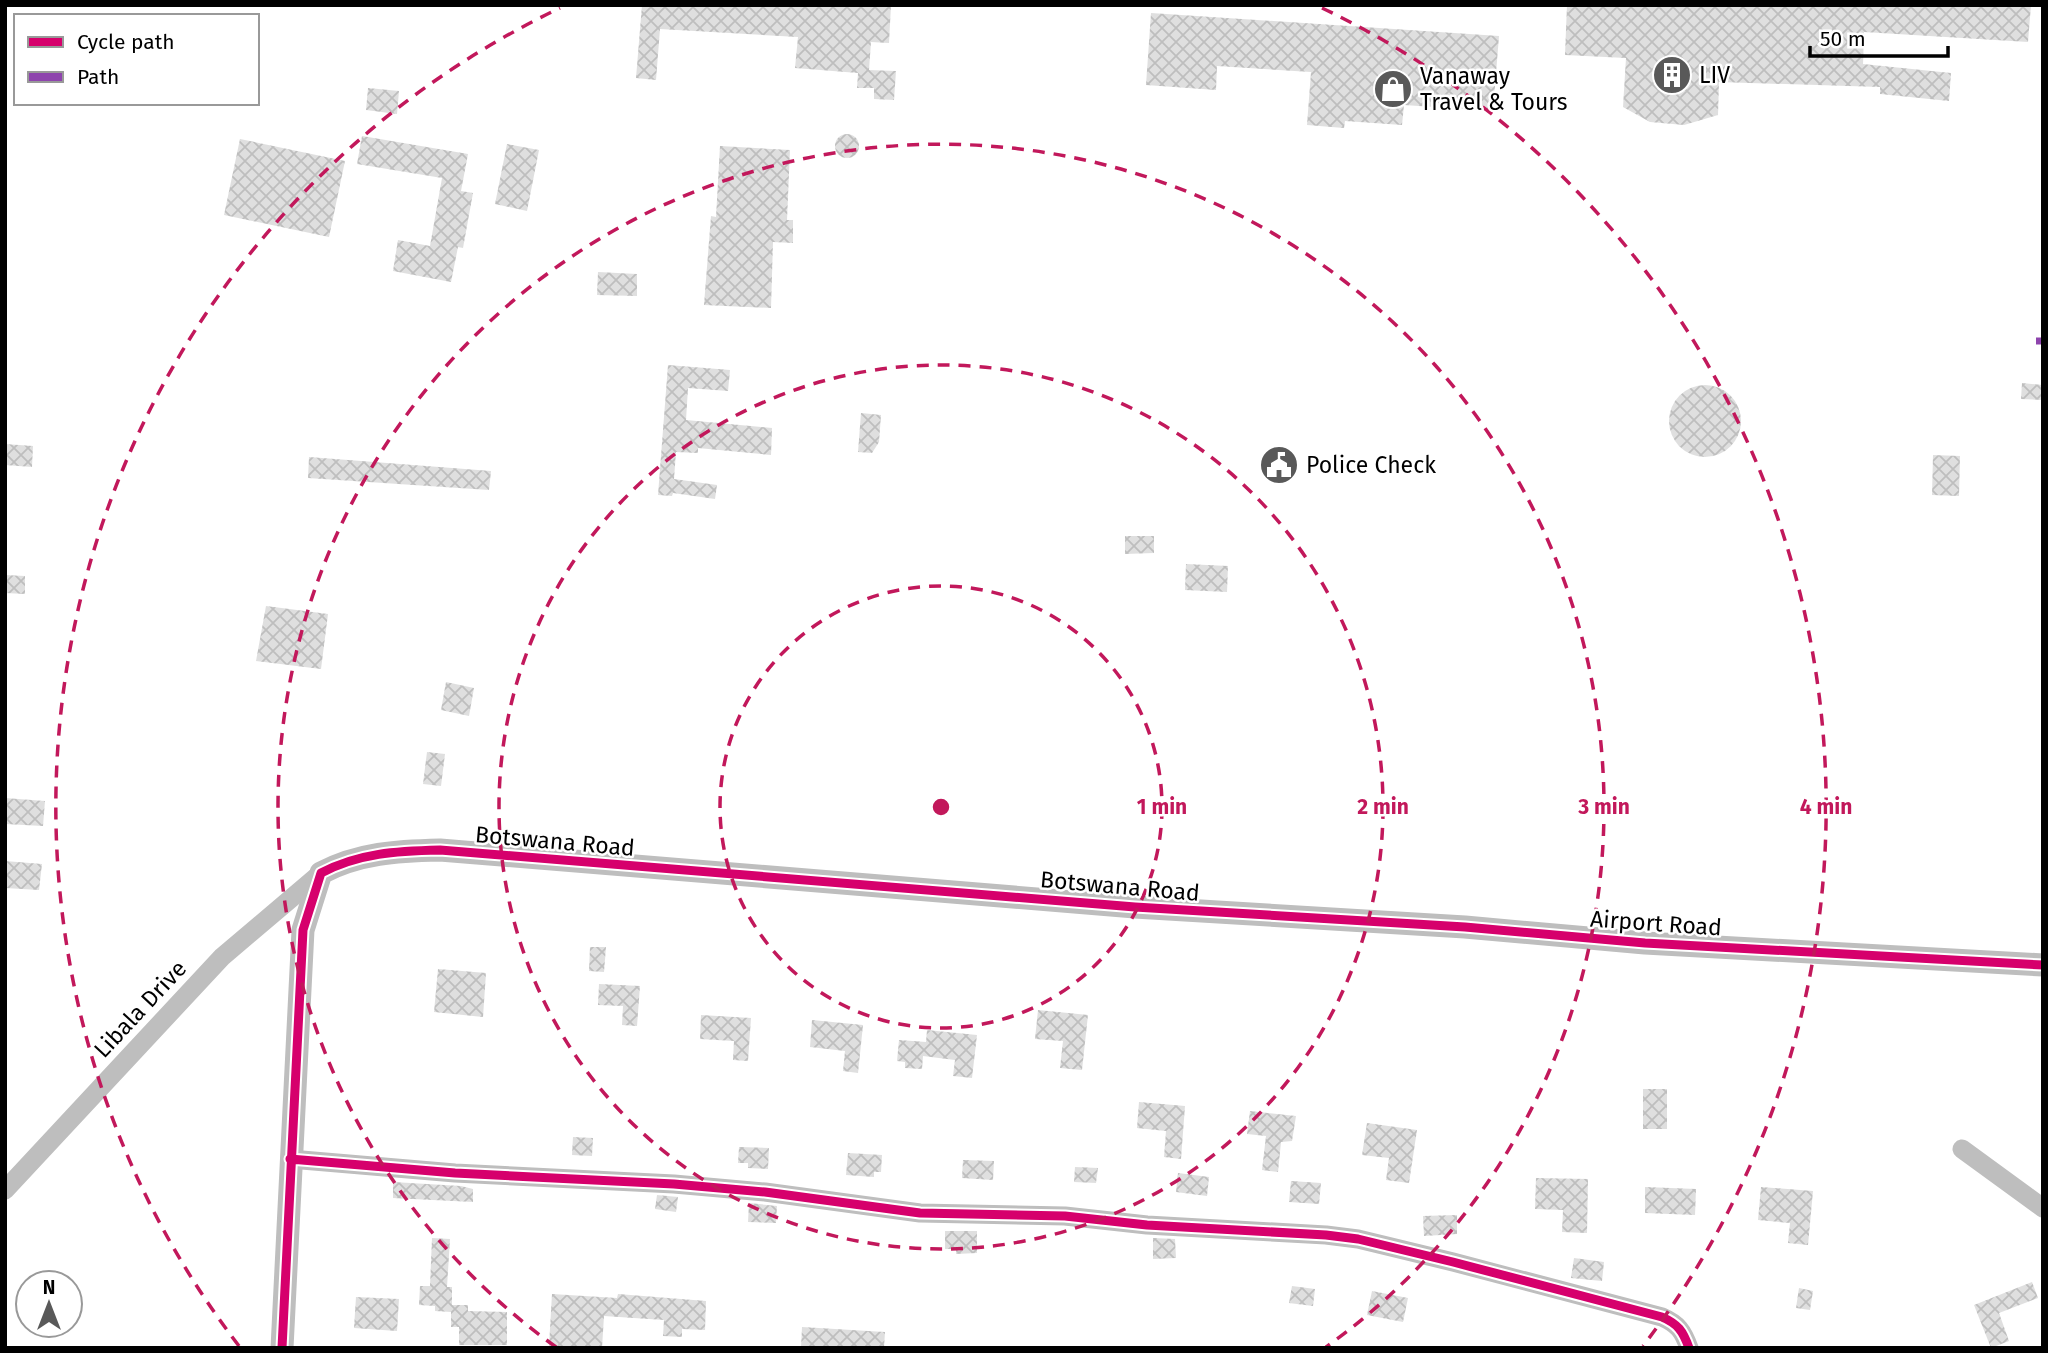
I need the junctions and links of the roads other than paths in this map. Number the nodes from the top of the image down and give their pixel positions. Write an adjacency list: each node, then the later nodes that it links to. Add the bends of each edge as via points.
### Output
1 (321, 873): 2 (street, Botswana Road, via 346,859 440,850); 5 (street, via 303,929); 6 (street, Libala Drive, via 222,957)
2 (1266, 916): 3 (street, Airport Road)
3 (2043, 965)
4 (1962, 1149): 7 (street)
5 (290, 1159): 8 (street); 9 (street, via 674,1184 920,1213 1065,1216 1358,1239 1662,1317 1683,1331)
6 (5, 1189)
7 (2043, 1208)
8 (282, 1348)
9 (1689, 1348)

